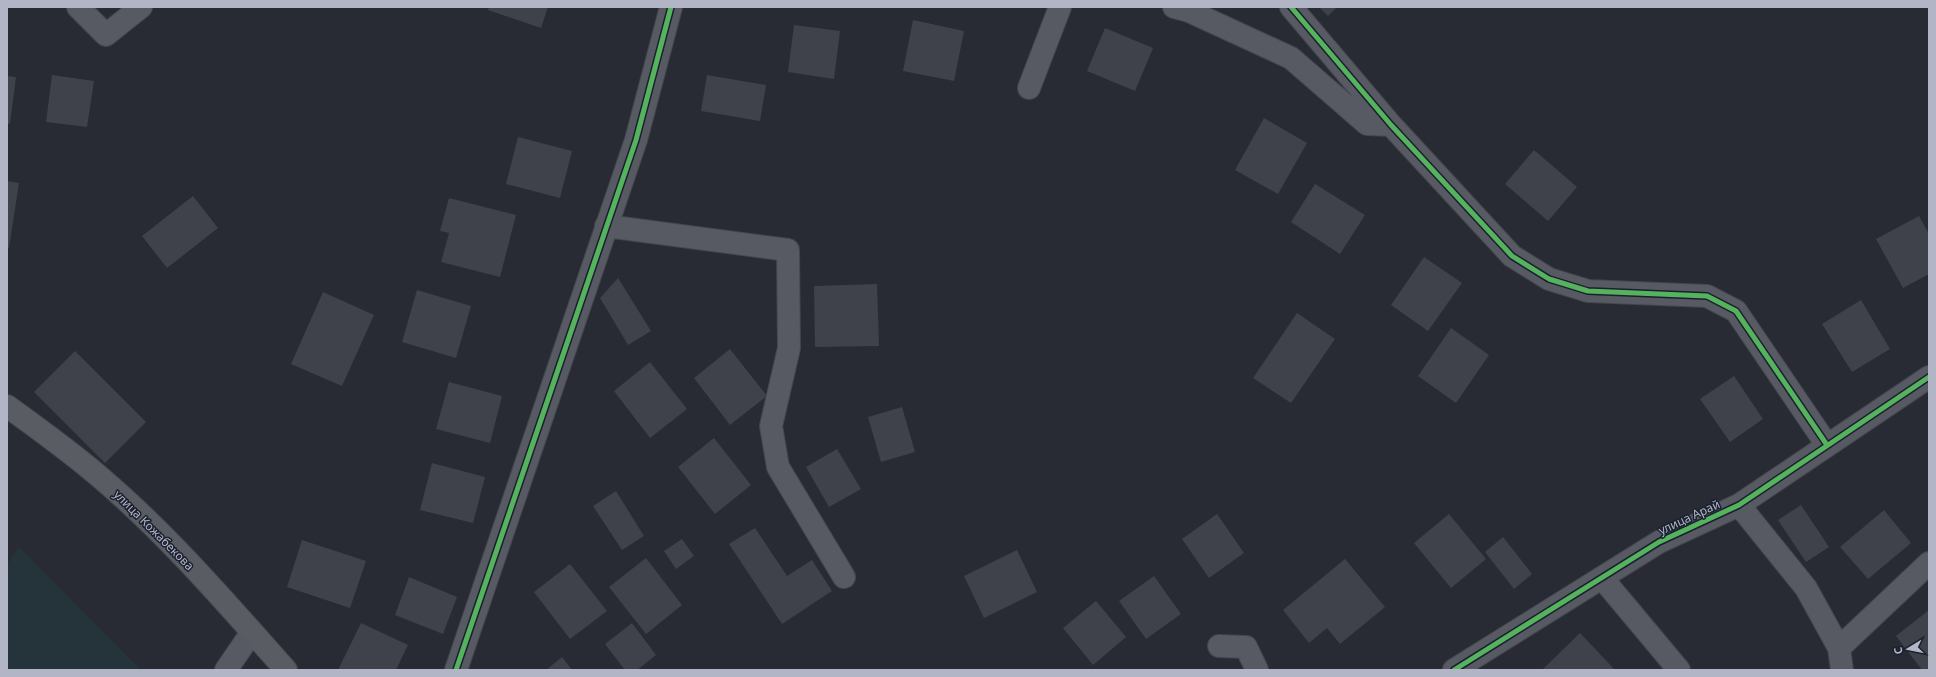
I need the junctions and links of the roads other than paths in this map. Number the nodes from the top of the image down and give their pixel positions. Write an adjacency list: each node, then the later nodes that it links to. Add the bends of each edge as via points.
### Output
1 (78, 7): 2 (street, via 106,35)
2 (141, 7)
3 (670, 7): 9 (street, via 636,140)
4 (1060, 7): 7 (street)
5 (1174, 7): 8 (street, via 1189,11 1291,58 1367,124)
6 (1291, 7): 8 (street)
7 (1029, 88)
8 (1392, 125): 12 (street, via 1512,256 1549,279 1588,291 1707,296 1736,311)
9 (606, 226): 15 (street, via 788,250 789,348 771,426 778,467); 22 (street)
10 (1929, 377): 12 (street, улица Арай)
11 (7, 406): 17 (main road, улица Кожабекова, via 101,478 168,541)
12 (1827, 446): 13 (street, улица Арай)
13 (1739, 504): 16 (street, улица Арай, via 1660,542); 19 (street, via 1806,588)
14 (1929, 563): 19 (street)
15 (844, 577)
16 (1602, 578): 24 (street, улица Арай); 25 (street)
17 (252, 632): 20 (street); 21 (main road, улица Кожабекова)
18 (1219, 646): 23 (street, via 1246,647)
19 (1839, 648): 26 (street)
20 (226, 670)
21 (286, 670)
22 (456, 670)
23 (1257, 670)
24 (1454, 670)
25 (1679, 670)
26 (1842, 670)

